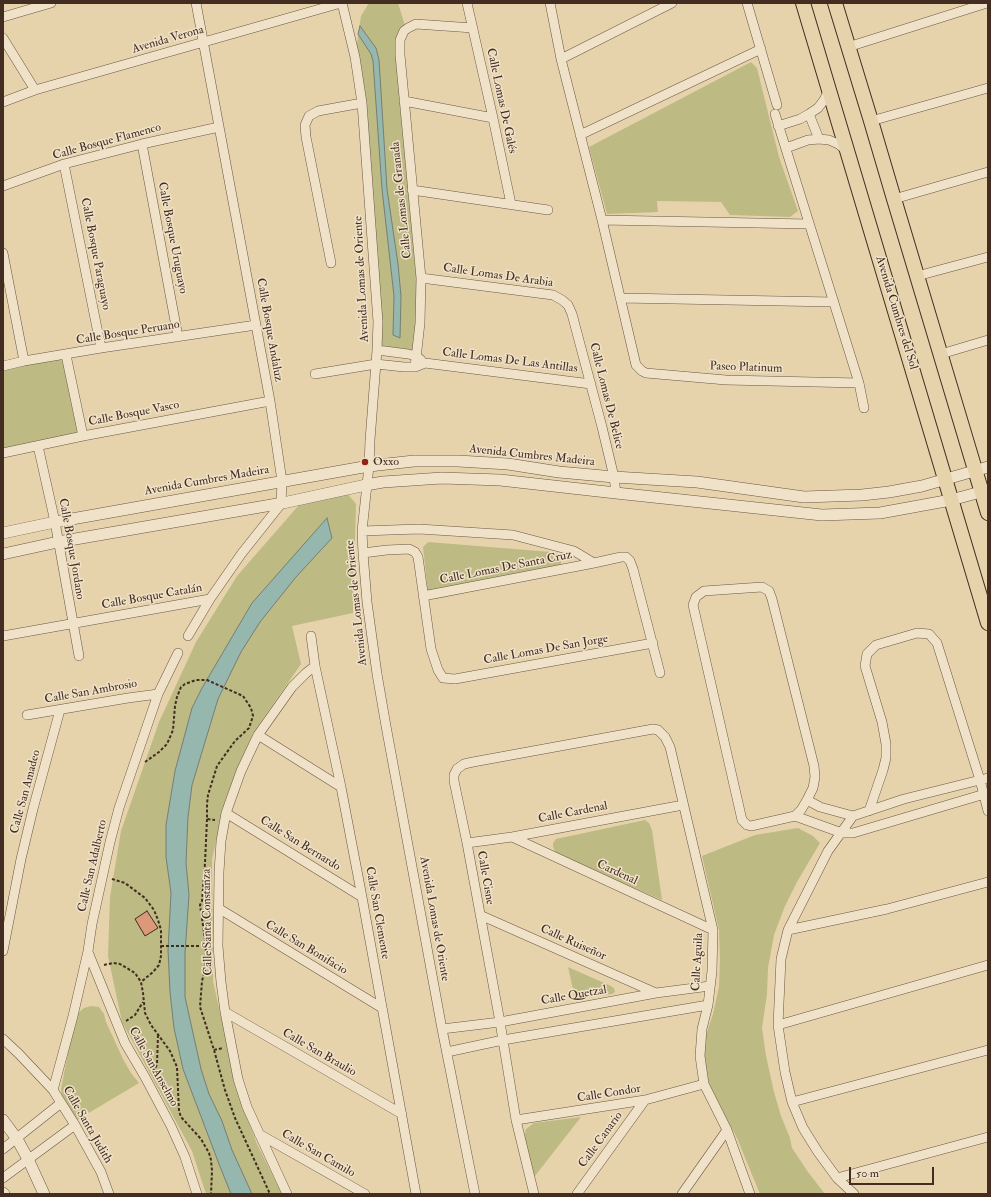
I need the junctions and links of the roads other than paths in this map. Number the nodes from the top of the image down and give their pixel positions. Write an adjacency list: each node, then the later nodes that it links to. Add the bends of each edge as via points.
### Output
1 (51, 3): 11 (street)
2 (196, 3): 14 (street, Calle Bosque Andaluz)
3 (341, 3): 14 (street, Avenida Verona); 23 (street, Avenida Lomas de Oriente, via 355,57)
4 (467, 3): 12 (street, Calle Lomas De Galés)
5 (550, 3): 17 (street)
6 (672, 3): 17 (street)
7 (747, 3): 16 (street)
8 (803, 3): 20 (main road, Avenida Cumbres del Sol)
9 (835, 3): 15 (main road)
10 (987, 3): 15 (street)
11 (3, 17)
12 (473, 28): 21 (street, Calle Lomas de Granada, via 416,24 404,32 400,40); 27 (street, Calle Lomas De Galés)
13 (3, 38): 19 (street)
14 (204, 43): 19 (street, Avenida Verona); 29 (street, Calle Bosque Andaluz)
15 (848, 47): 28 (main road)
16 (761, 49): 24 (street); 31 (street)
17 (561, 59): 31 (street)
18 (988, 88): 28 (street)
19 (35, 90): 22 (street, Avenida Verona)
20 (828, 90): 26 (street, via 818,108); 35 (main road, Avenida Cumbres del Sol)
21 (404, 101): 27 (street); 39 (street, Calle Lomas de Granada)
22 (3, 102)
23 (362, 104): 47 (street, via 318,111 309,116 305,125); 57 (street, Avenida Lomas de Oriente, via 377,314)
24 (778, 104)
25 (775, 114): 30 (street)
26 (809, 114): 30 (street); 32 (street)
27 (494, 118): 41 (street, Calle Lomas De Galés)
28 (871, 121): 40 (main road)
29 (219, 126): 33 (street, Calle Bosque Flamenco); 53 (street, Calle Bosque Andaluz)
30 (778, 126): 34 (street)
31 (580, 135): 43 (street)
32 (819, 139): 34 (street); 35 (street, via 829,140)
33 (142, 144): 36 (street, Calle Bosque Flamenco); 54 (street, Calle Bosque Uruguayo)
34 (786, 148): 44 (street)
35 (846, 150): 77 (main road, Avenida Cumbres del Sol)
36 (64, 164): 38 (street, Calle Bosque Flamenco); 56 (street, Calle Bosque Paraguayo)
37 (988, 172): 40 (street)
38 (3, 186)
39 (412, 190): 41 (street); 49 (street, Calle Lomas de Granada)
40 (894, 199): 48 (main road)
41 (511, 204): 42 (street)
42 (548, 210)
43 (602, 220): 44 (street); 50 (street)
44 (809, 224): 51 (street)
45 (3, 253): 61 (street)
46 (988, 257): 48 (street)
47 (331, 263)
48 (917, 276): 58 (main road)
49 (421, 278): 52 (street, Calle Lomas De Arabia, via 553,295); 60 (street, Calle Lomas de Granada)
50 (620, 298): 51 (street); 67 (street, Paseo Platinum, via 636,365 646,373 726,380)
51 (834, 302): 67 (street)
52 (568, 305): 68 (street, Calle Lomas De Belice)
53 (256, 325): 54 (street, Calle Bosque Peruano); 69 (street, Calle Bosque Andaluz)
54 (178, 337): 56 (street, Calle Bosque Peruano)
55 (988, 340): 58 (street)
56 (101, 348): 59 (street, Calle Bosque Peruano)
57 (377, 350): 60 (street, Calle Lomas De Las Antillas); 63 (street, Avenida Lomas de Oriente)
58 (941, 354): 75 (main road)
59 (66, 355): 61 (street, Calle Bosque Peruano); 71 (street)
60 (416, 356): 62 (street, Calle Lomas De Las Antillas); 65 (street, Calle Lomas de Granada)
61 (24, 361): 64 (street, Calle Bosque Peruano)
62 (425, 363): 65 (street, Calle Lomas De Las Antillas); 68 (street, Calle Lomas De Las Antillas)
63 (376, 364): 65 (street, Calle Lomas De Las Antillas); 66 (street, Calle Lomas De Las Antillas); 74 (street, Avenida Lomas de Oriente)
64 (3, 366)
65 (415, 367)
66 (315, 374)
67 (859, 383): 70 (street)
68 (591, 384): 76 (street, Calle Lomas De Belice)
69 (270, 401): 71 (street, Calle Bosque Vasco); 78 (street, Calle Bosque Andaluz)
70 (864, 408)
71 (83, 436): 72 (street, Calle Bosque Vasco)
72 (38, 446): 73 (street, Calle Bosque Vasco); 85 (street, Calle Bosque Jordano)
73 (3, 453)
74 (369, 466): 76 (street, Avenida Cumbres Madeira, via 414,461 458,461 508,464); 78 (street, Avenida Cumbres Madeira); 79 (street, Avenida Lomas de Oriente)
75 (982, 469): 77 (street, Avenida Cumbres Madeira); 80 (main road)
76 (614, 477): 77 (street, Avenida Cumbres Madeira, via 697,482 804,497 889,492); 81 (street, Calle Lomas De Belice)
77 (945, 479): 82 (main road, Avenida Cumbres del Sol)
78 (282, 481): 83 (street, Calle Bosque Andaluz); 85 (street, Avenida Cumbres Madeira)
79 (366, 485): 81 (street, via 442,478 500,480); 83 (street); 86 (street, Avenida Lomas de Oriente)
80 (985, 491): 82 (street); 84 (main road)
81 (616, 494): 82 (street, via 822,515 880,513)
82 (951, 500): 94 (main road, Avenida Cumbres del Sol)
83 (281, 504): 88 (street); 93 (street)
84 (988, 513)
85 (55, 522): 87 (street, Avenida Cumbres Madeira); 88 (street, Calle Bosque Jordano)
86 (362, 531): 89 (street, Avenida Lomas de Oriente); 91 (street, Calle Lomas De Santa Cruz, via 419,529 512,535 574,551)
87 (3, 533)
88 (58, 542): 90 (street); 95 (street, Calle Bosque Jordano)
89 (362, 553): 92 (street, via 409,549 415,552); 138 (street, Avenida Lomas de Oriente, via 377,674)
90 (3, 554)
91 (594, 564): 92 (street, Calle Lomas De Santa Cruz); 99 (street, Calle Lomas De Santa Cruz, via 621,557 626,557 630,561)
92 (423, 596): 99 (street, Calle Lomas De San Jorge, via 431,649 443,678 455,679)
93 (210, 598): 95 (street, Calle Bosque Catalán); 97 (street)
94 (988, 623)
95 (72, 624): 96 (street, Calle Bosque Catalán); 101 (street, Calle Bosque Jordano)
96 (3, 636)
97 (188, 636)
98 (311, 636): 102 (street, Calle San Clemente)
99 (653, 643): 103 (street)
100 (178, 654): 104 (street, Calle San Adalberto)
101 (79, 656)
102 (315, 666): 108 (street, Calle Santa Constanza, via 292,687); 110 (street, Calle San Clemente)
103 (660, 673)
104 (158, 694): 105 (street, Calle San Ambrosio); 129 (street, Calle San Adalberto, via 119,808)
105 (60, 710): 106 (street, Calle San Ambrosio); 128 (street, Calle San Amadeo, via 21,859)
106 (27, 715)
107 (658, 730): 113 (street, Calle Aguila, via 670,747); 121 (street, Calle Cisne, via 464,764 457,769 454,781)
108 (258, 735): 110 (street); 116 (street, Calle Santa Constanza, via 241,771)
109 (984, 779): 111 (street); 115 (street, via 904,799); 115 (street, via 937,644 928,634 917,633 876,645 867,654 865,666 886,744 883,770)
110 (341, 787): 123 (street, Calle San Clemente)
111 (986, 794): 114 (street); 119 (street, via 853,833)
112 (807, 800): 117 (street); 117 (street, via 813,788 814,766 769,591 762,587 704,591 696,597 693,605 742,820 751,826); 118 (street, via 820,807)
113 (683, 805): 120 (street, Calle Cardenal); 126 (street, Calle Aguila)
114 (988, 810)
115 (869, 811): 118 (street)
116 (226, 813): 123 (street, Calle San Bernardo); 124 (street, Calle Santa Constanza, via 221,841)
117 (795, 816): 119 (street)
118 (853, 816): 119 (street)
119 (842, 832): 127 (street, via 828,851)
120 (512, 837): 121 (street, Calle Cardenal); 126 (street, Cardenal)
121 (467, 844): 125 (street, Calle Cisne)
122 (988, 882): 127 (street, via 887,909)
123 (362, 897): 134 (street, Calle San Clemente)
124 (218, 908): 134 (street, Calle San Bonifacio); 135 (street, Calle Santa Constanza, via 218,946)
125 (480, 915): 132 (street, Calle Ruiseñor); 136 (street, Calle Cisne)
126 (713, 930): 131 (street, Calle Aguila)
127 (788, 930): 137 (street, via 781,959)
128 (3, 951)
129 (88, 952): 144 (street, Calle San Adalberto); 162 (street, Calle San Anselmo, via 117,1027 171,1126 185,1157)
130 (988, 965): 137 (street)
131 (710, 986): 132 (street, Calle Quetzal); 133 (street, Calle Aguila)
132 (656, 993): 136 (street, Calle Quetzal)
133 (708, 1005): 140 (street); 143 (street, Calle Aguila, via 702,1029 700,1056)
134 (382, 1008): 148 (street, Calle San Clemente)
135 (225, 1012): 148 (street, Calle San Braulio); 153 (street, Calle Santa Constanza, via 238,1079)
136 (500, 1022): 138 (street, Calle Quetzal); 140 (street, Calle Cisne)
137 (778, 1026): 146 (street)
138 (442, 1029): 142 (street, Avenida Lomas de Oriente)
139 (3, 1040): 144 (street, Calle Santa Judith)
140 (503, 1040): 142 (street); 150 (street, Calle Cisne)
141 (988, 1050): 146 (street)
142 (447, 1052): 166 (street, Avenida Lomas de Oriente)
143 (704, 1084): 145 (street, Calle Condor); 152 (street, Calle Aguila)
144 (52, 1090): 147 (street, Calle Santa Judith)
145 (645, 1100): 150 (street, Calle Condor); 168 (street, Calle Canario)
146 (792, 1102): 159 (street, via 803,1128)
147 (61, 1103): 151 (street, Calle Santa Judith); 155 (street)
148 (402, 1114): 165 (street, Calle San Clemente)
149 (3, 1120): 155 (street)
150 (516, 1120): 167 (street, Calle Cisne)
151 (75, 1125): 157 (street); 161 (street, Calle Santa Judith, via 101,1172)
152 (727, 1130): 169 (street); 170 (street, Calle Aguila)
153 (259, 1134): 163 (street, Calle Santa Constanza); 164 (street, Calle San Camilo)
154 (988, 1137): 159 (street)
155 (16, 1139): 156 (street); 157 (street)
156 (3, 1149)
157 (28, 1159): 158 (street); 160 (street)
158 (3, 1178)
159 (837, 1178): 171 (street)
160 (44, 1194)
161 (109, 1194)
162 (197, 1194)
163 (288, 1194)
164 (365, 1194)
165 (416, 1194)
166 (475, 1194)
167 (534, 1194)
168 (577, 1194)
169 (682, 1194)
170 (750, 1194)
171 (854, 1194)

